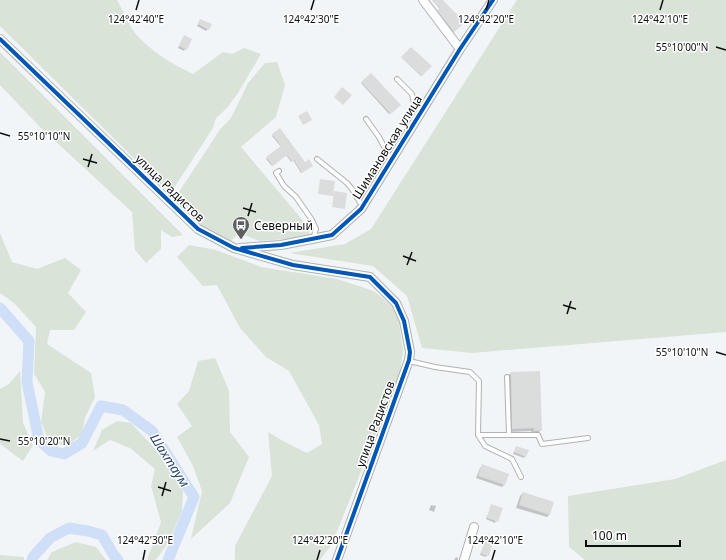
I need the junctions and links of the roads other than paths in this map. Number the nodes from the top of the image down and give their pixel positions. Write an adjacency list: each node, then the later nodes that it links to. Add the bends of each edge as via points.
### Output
1 (423, 0): 4 (street)
2 (493, 0): 4 (street, Шимановская улица)
3 (0, 39): 13 (street, улица Радистов, via 198,230)
4 (460, 49): 6 (street, Шимановская улица)
5 (397, 79): 6 (lane, via 412,94 414,103)
6 (422, 111): 9 (street, Шимановская улица)
7 (366, 119): 9 (lane, via 379,136)
8 (317, 159): 11 (lane, via 347,183)
9 (391, 160): 11 (street, Шимановская улица)
10 (279, 171): 12 (lane, via 276,172 284,186 296,197 312,220 316,229)
11 (362, 206): 12 (street, Шимановская улица, via 332,235)
12 (313, 240): 13 (street, Шимановская улица)
13 (234, 248): 14 (street, улица Радистов, via 293,265 370,277 396,303 404,321 410,352)
14 (409, 360): 17 (lane, via 470,372 479,381); 21 (street, улица Радистов)
15 (507, 377): 16 (lane)
16 (508, 434): 17 (lane); 18 (lane, via 538,435 542,444)
17 (478, 435): 19 (lane, via 484,446 512,459)
18 (588, 438)
19 (522, 476)
20 (474, 527): 22 (street)
21 (337, 560)
22 (464, 560)

